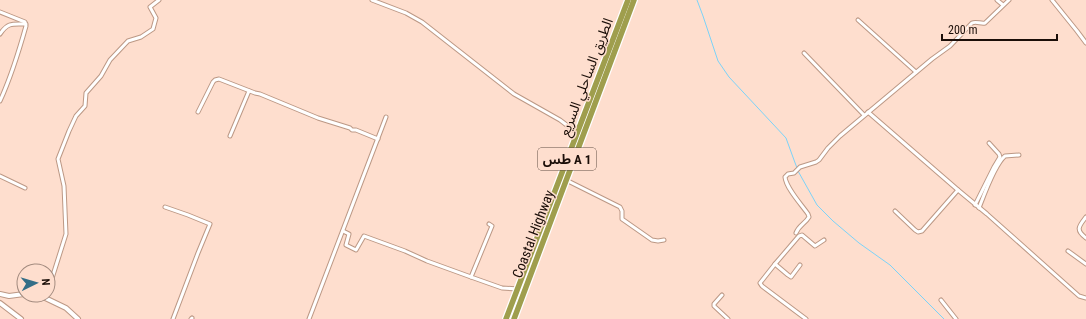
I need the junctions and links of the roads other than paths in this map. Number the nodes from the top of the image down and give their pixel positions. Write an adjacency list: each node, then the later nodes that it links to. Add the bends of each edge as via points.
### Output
1 (159, 0): 46 (street, via 150,7 156,18 153,30 128,41 110,60 86,93 85,106 76,116 66,138 58,159 64,186 66,234)
2 (372, 0): 22 (street, via 422,22 514,94 560,120)
3 (628, 0): 22 (highway, الطريق الساحلي السريع / طس A 1)
4 (634, 0): 28 (highway, Coastal Highway / طس A 1)
5 (997, 0): 8 (street)
6 (1009, 0): 8 (street)
7 (1052, 0): 13 (street)
8 (1004, 5): 15 (street, via 985,22 972,23 950,46)
9 (0, 12): 11 (street)
10 (858, 20): 15 (street)
11 (26, 24): 12 (street, via 6,26); 17 (street)
12 (0, 34)
13 (1086, 43)
14 (804, 53): 20 (street)
15 (916, 72): 19 (street)
16 (249, 91): 18 (street, via 215,80); 23 (street); 24 (street)
17 (0, 101)
18 (198, 112)
19 (868, 112): 20 (street); 30 (street)
20 (864, 116): 38 (street, via 840,136 816,162 800,167 794,173 785,176 809,218)
21 (386, 117): 24 (street)
22 (576, 133): 48 (highway, الطريق الساحلي السريع / طس A 1)
23 (230, 136)
24 (378, 139): 37 (street)
25 (989, 143): 31 (street, via 1000,157)
26 (1019, 155): 33 (street, via 1005,156 1000,162)
27 (0, 176): 29 (street)
28 (566, 180): 40 (street, via 620,207 622,219 652,240); 61 (highway, Coastal Highway / طس A 1)
29 (25, 188)
30 (958, 190): 31 (street); 34 (street, via 922,231 915,230)
31 (975, 205): 33 (street)
32 (165, 207): 58 (street, via 210,224)
33 (979, 208): 52 (street, via 1079,296)
34 (895, 211)
35 (1086, 217): 39 (street, via 1079,230)
36 (489, 224): 47 (street, via 492,226)
37 (343, 231): 47 (street, via 349,234 346,245 356,250 364,236); 59 (street)
38 (796, 233)
39 (1086, 238)
40 (664, 240)
41 (824, 240): 43 (street, via 815,246 799,236)
42 (1068, 251): 44 (street)
43 (775, 264): 45 (street, via 791,277); 63 (street, via 760,283)
44 (1086, 264)
45 (800, 265)
46 (56, 266)
47 (472, 277): 48 (street, via 502,288)
48 (518, 289): 60 (highway, الطريق الساحلي السريع / طس A 1)
49 (0, 294): 50 (street)
50 (16, 295)
51 (722, 295): 62 (street, via 714,306)
52 (1086, 298)
53 (941, 300): 64 (street)
54 (56, 302): 57 (street)
55 (0, 303): 56 (street)
56 (20, 319)
57 (78, 319)
58 (173, 319)
59 (309, 319)
60 (506, 319)
61 (514, 319)
62 (728, 319)
63 (806, 319)
64 (956, 319)

